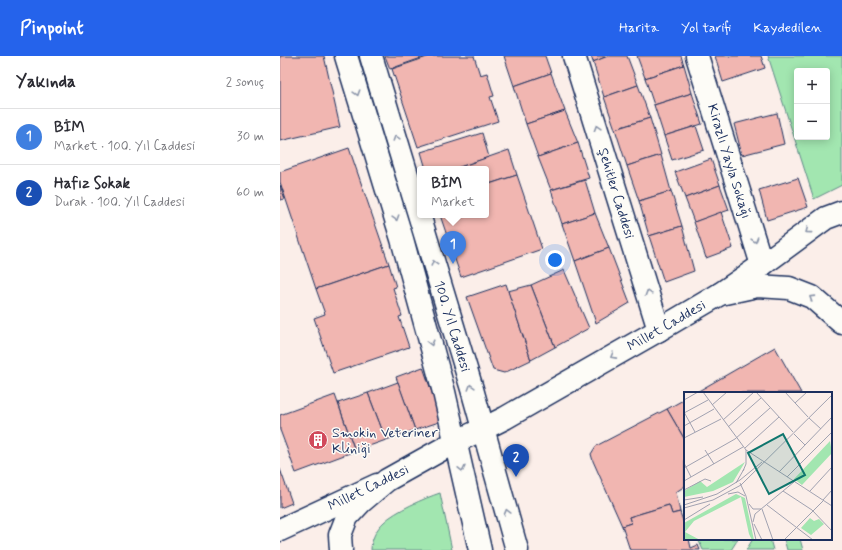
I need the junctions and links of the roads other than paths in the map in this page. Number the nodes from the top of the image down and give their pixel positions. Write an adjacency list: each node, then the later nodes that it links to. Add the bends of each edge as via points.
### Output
1 (346, 56): 13 (main road, 100. Yıl Caddesi, one-way to 13, via 402,239)
2 (371, 56): 5 (main road, 100. Yıl Caddesi, one-way to 2)
3 (574, 56): 11 (main road, Şehitler Caddesi, one-way to 3)
4 (697, 56): 8 (main road, Kirazlı Yayla Sokağı, one-way to 8)
5 (417, 209)
6 (842, 212): 8 (main road, Millet Caddesi, one-way to 8, via 826,218)
7 (420, 218): 12 (main road, 100. Yıl Caddesi, one-way to 7)
8 (762, 265): 9 (main road, Millet Caddesi)
9 (720, 294): 10 (main road, one-way to 9, via 812,297 789,288 757,286); 11 (main road, Millet Caddesi)
10 (842, 323)
11 (659, 330): 12 (main road, Millet Caddesi, one-way to 12)
12 (483, 429): 13 (main road, Millet Caddesi); 18 (main road, 100. Yıl Caddesi, one-way to 12)
13 (455, 442): 14 (main road, Millet Caddesi); 17 (main road, 100. Yıl Caddesi, one-way to 17)
14 (388, 480): 15 (main road, Millet Caddesi); 16 (main road, via 347,517 340,535)
15 (280, 530)
16 (341, 550)
17 (480, 550)
18 (517, 550)

